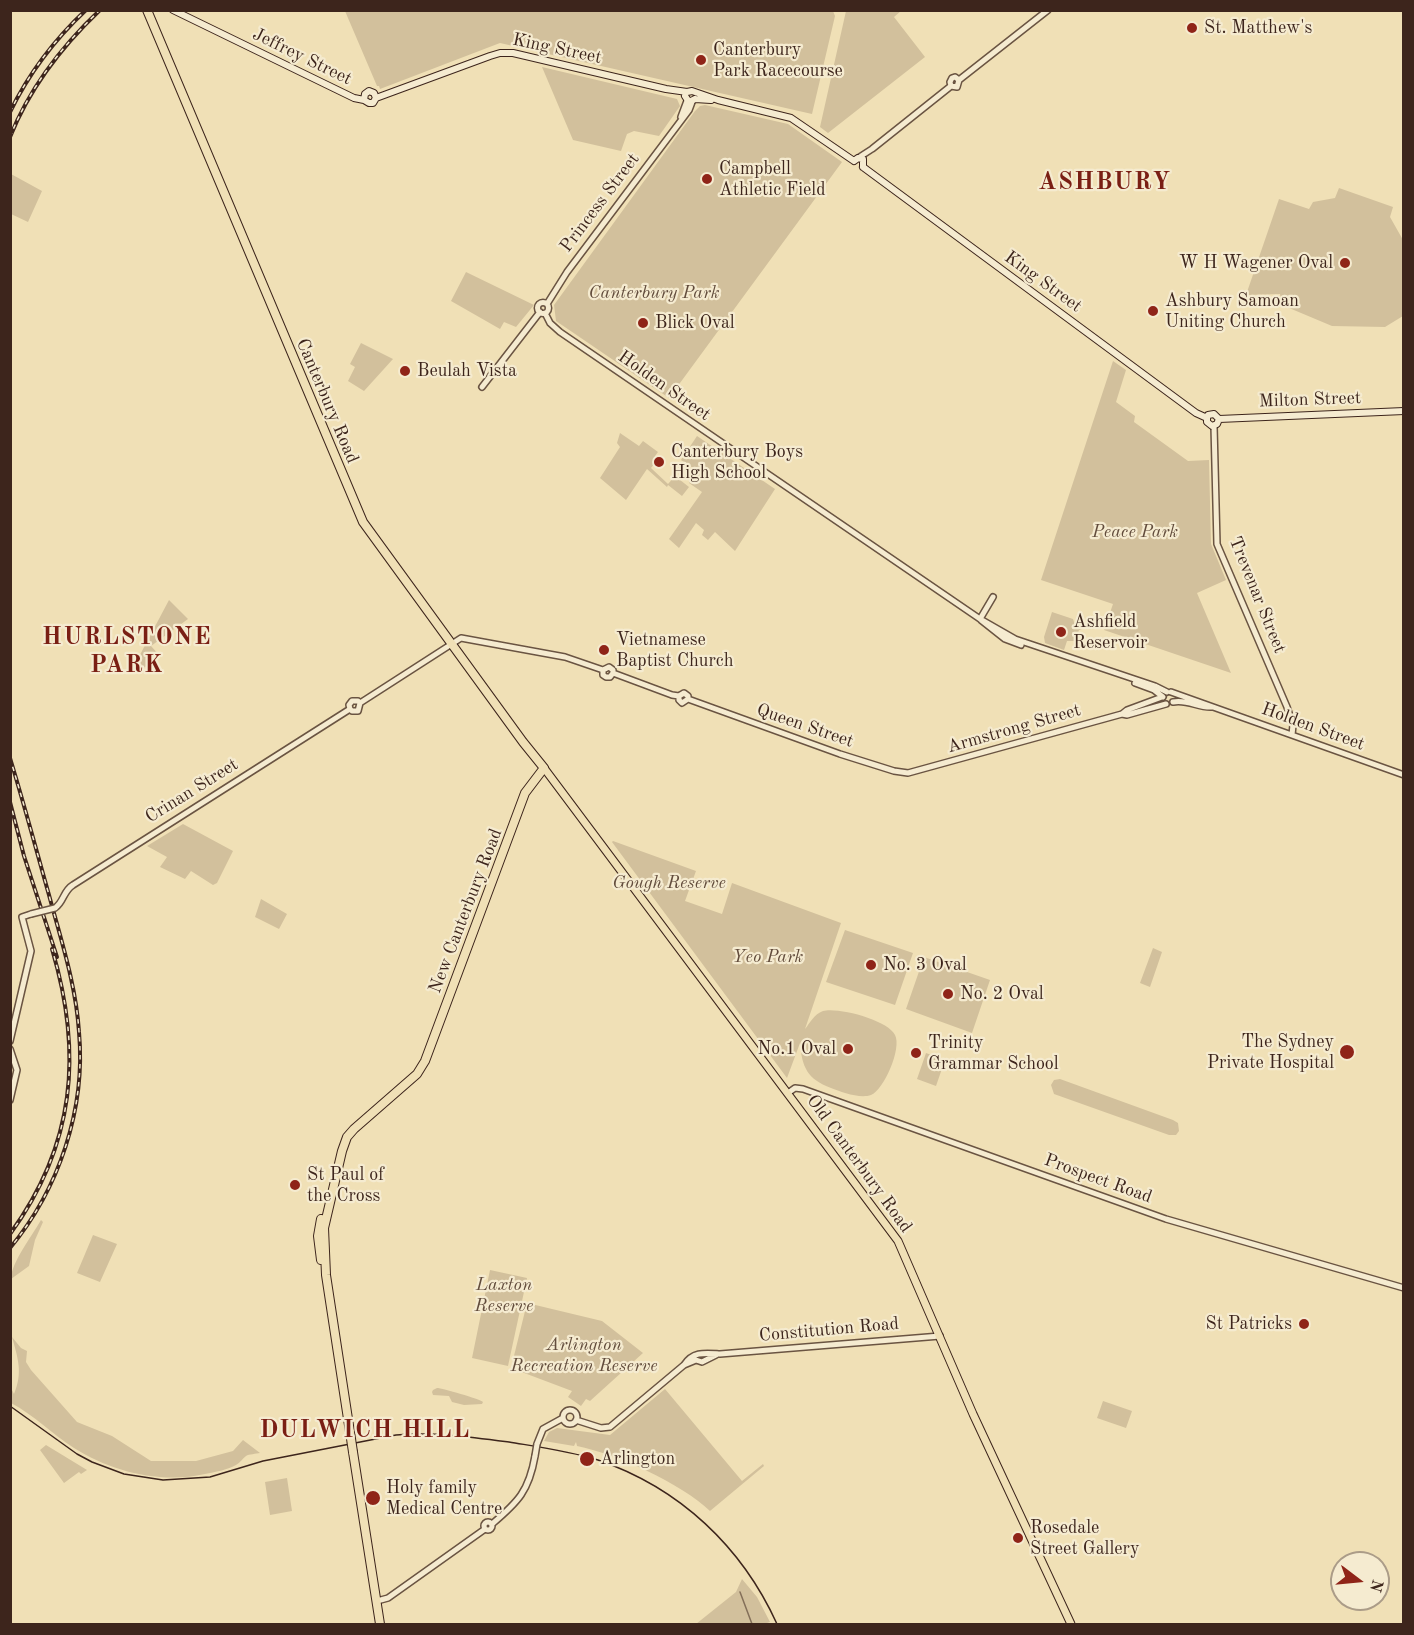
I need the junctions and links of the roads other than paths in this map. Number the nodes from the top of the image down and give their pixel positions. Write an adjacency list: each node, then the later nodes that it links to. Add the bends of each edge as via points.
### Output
1 (147, 10): 16 (highway, Canterbury Road, via 363,522)
2 (173, 10): 5 (main road, Jeffrey Street)
3 (1048, 10): 6 (street, via 959,80 957,87 951,86)
4 (690, 97): 5 (main road, King Street, via 666,88 506,52 376,98 369,91); 6 (main road, King Street, via 718,100 796,120); 7 (street, Princess Street, via 679,121)
5 (364, 100)
6 (860, 161): 11 (main road, King Street)
7 (547, 304): 8 (street, via 549,309); 8 (street, via 539,304)
8 (543, 313): 9 (street); 15 (street, Holden Street, via 560,332)
9 (482, 387)
10 (1404, 411): 12 (main road, Milton Street)
11 (1207, 418): 12 (main road, via 1214,414); 13 (main road, via 1208,424)
12 (1219, 419): 13 (main road)
13 (1214, 426): 21 (street, Trevenar Street, via 1217,544 1287,707)
14 (993, 597): 15 (street)
15 (980, 620): 17 (street, Holden Street, via 1014,642)
16 (452, 644): 22 (highway, Canterbury Road); 23 (street, Queen Street, via 461,638 565,657 603,669 606,677 613,674 679,696 682,703 688,699 879,767); 25 (street, Crinan Street, bridge, via 360,703 358,711 350,709 72,885 56,907 22,917 31,951)
17 (1166, 694): 18 (street); 18 (street, via 1175,697); 19 (street, Holden Street); 20 (street, Armstrong Street)
18 (1170, 703): 19 (street, Holden Street, via 1184,700); 20 (street, Armstrong Street)
19 (1212, 707): 21 (street, Holden Street)
20 (1122, 714): 23 (street, Armstrong Street)
21 (1292, 735): 24 (street, Holden Street)
22 (544, 768): 27 (main road, Old Canterbury Road); 33 (highway, New Canterbury Road, bridge, via 525,794 427,1057 417,1074 347,1137 321,1227)
23 (914, 772)
24 (1404, 775)
25 (10, 1041)
26 (12, 1052): 28 (street, via 17,1070)
27 (788, 1092): 29 (street, Prospect Road, via 800,1088 1166,1219); 30 (main road, Old Canterbury Road, via 898,1241)
28 (10, 1100)
29 (1404, 1288)
30 (940, 1336): 32 (street, Constitution Road, via 700,1357 684,1365 610,1428); 35 (main road, Old Canterbury Road)
31 (563, 1418): 32 (street, via 569,1424); 32 (street, via 571,1410); 33 (street, bridge, via 543,1429 530,1481 522,1496 492,1524 491,1530 485,1529 388,1598)
32 (576, 1420)
33 (377, 1601): 34 (highway, New Canterbury Road)
34 (380, 1624)
35 (1071, 1624)

